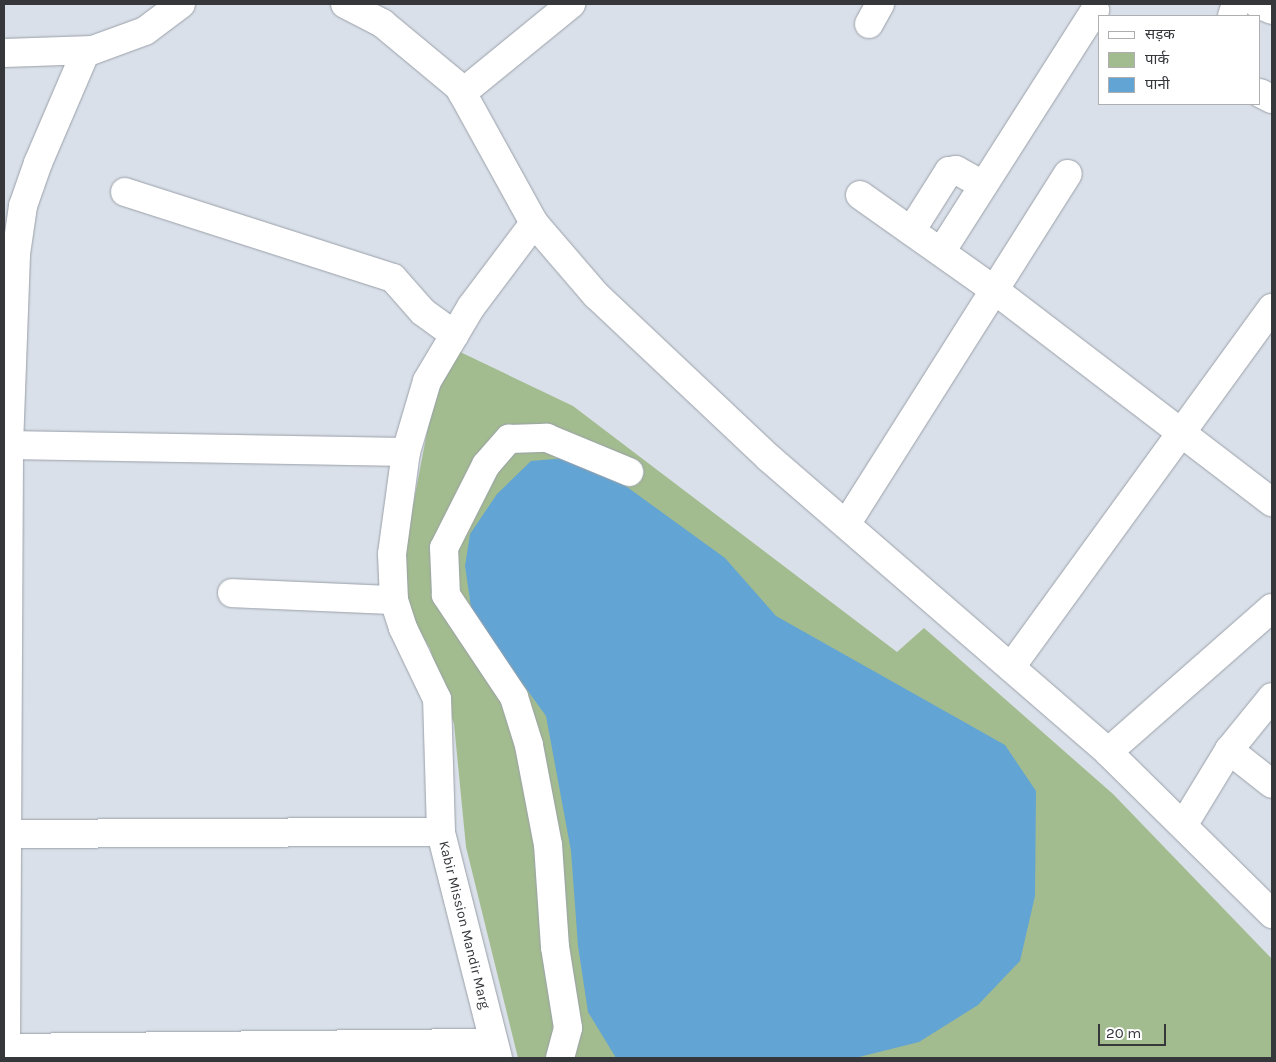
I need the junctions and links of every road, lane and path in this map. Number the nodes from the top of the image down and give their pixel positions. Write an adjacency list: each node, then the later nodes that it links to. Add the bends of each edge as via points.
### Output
1 (181, 4): 7 (street, via 146,31)
2 (345, 4): 9 (street, via 382,23)
3 (571, 4): 9 (street)
4 (1258, 4): 6 (street)
5 (1096, 10): 11 (street)
6 (1272, 10)
7 (86, 51): 8 (street); 21 (street, via 23,206 16,254)
8 (4, 53)
9 (462, 93): 14 (street)
10 (1068, 174): 17 (street)
11 (983, 185): 15 (street, via 956,170 949,171); 16 (street)
12 (125, 192): 19 (street, via 393,278 422,312)
13 (860, 195): 15 (street)
14 (534, 222): 19 (street, Kabir Mission Mandir Marg); 25 (street, via 596,295 769,458)
15 (911, 231): 16 (street)
16 (940, 252): 17 (street)
17 (993, 289): 20 (street); 25 (street)
18 (1272, 308): 20 (street)
19 (455, 335): 22 (street, Kabir Mission Mandir Marg, via 428,381)
20 (1184, 435): 24 (street); 29 (street)
21 (6, 446): 22 (street); 36 (street)
22 (406, 452): 27 (street, Kabir Mission Mandir Marg, via 392,554)
23 (629, 472): 41 (street, via 547,438 509,439 486,466 444,548 446,595 514,697 529,745 548,845 555,947 568,1028)
24 (1272, 502)
25 (847, 522): 29 (street)
26 (232, 593): 27 (street)
27 (394, 600): 35 (street, Kabir Mission Mandir Marg, via 403,628 437,699)
28 (1272, 608): 32 (street)
29 (1011, 667): 32 (street)
30 (1272, 697): 31 (street)
31 (1229, 750): 33 (street); 34 (street)
32 (1108, 752): 34 (street)
33 (1272, 784)
34 (1184, 824): 37 (street)
35 (441, 832): 36 (street); 39 (street, Kabir Mission Mandir Marg)
36 (6, 834): 38 (street)
37 (1272, 914)
38 (14, 1050): 40 (street)
39 (495, 1051): 40 (street)
40 (241, 1052)
41 (560, 1058)

